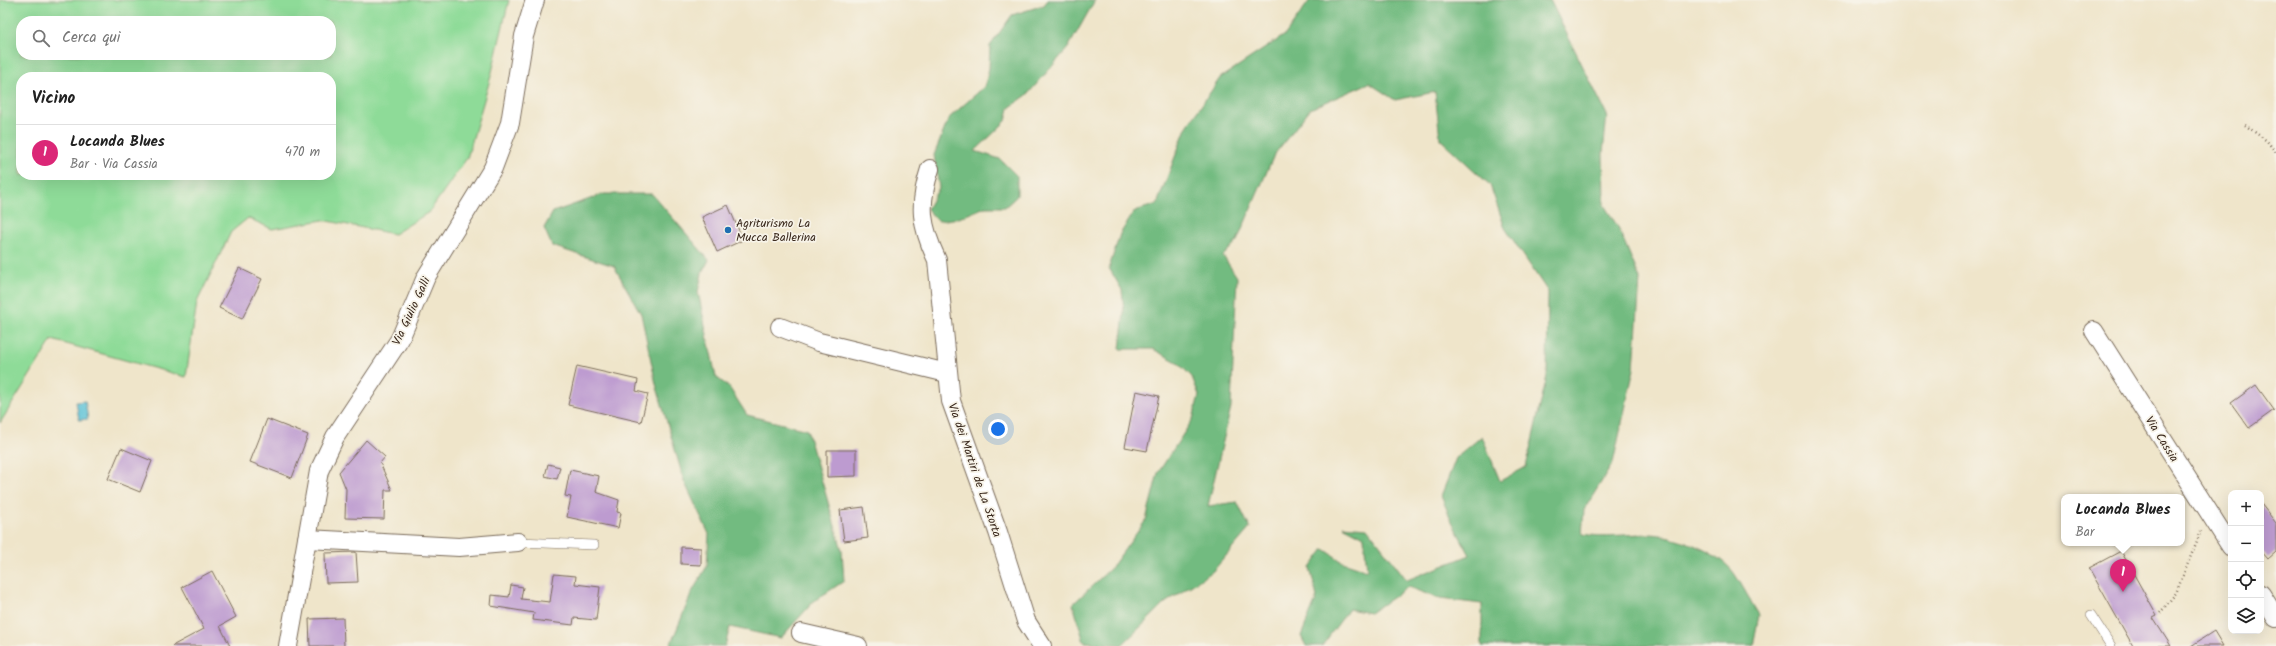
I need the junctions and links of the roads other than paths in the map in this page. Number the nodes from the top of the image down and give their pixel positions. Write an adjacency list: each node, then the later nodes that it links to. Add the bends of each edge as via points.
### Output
1 (535, 0): 6 (street, Via Giulio Galli, via 524,36 510,123 493,168 426,277 400,339 360,396 328,452 316,485)
2 (930, 169): 5 (street, Via dei Martiri de La Storta, via 922,192 923,220 937,260)
3 (780, 327): 5 (street, via 819,342)
4 (2094, 331): 8 (street, Via Cassia)
5 (947, 373): 14 (street, Via dei Martiri de La Storta, via 951,401 998,532 1026,621)
6 (307, 539): 7 (street, via 459,547); 15 (street, Via Giulio Galli)
7 (518, 542): 9 (lane)
8 (2228, 542)
9 (594, 545)
10 (2264, 598): 12 (street)
11 (2091, 614): 17 (lane)
12 (2276, 618)
13 (801, 633): 16 (street)
14 (1039, 645)
15 (288, 646)
16 (858, 646)
17 (2111, 646)

